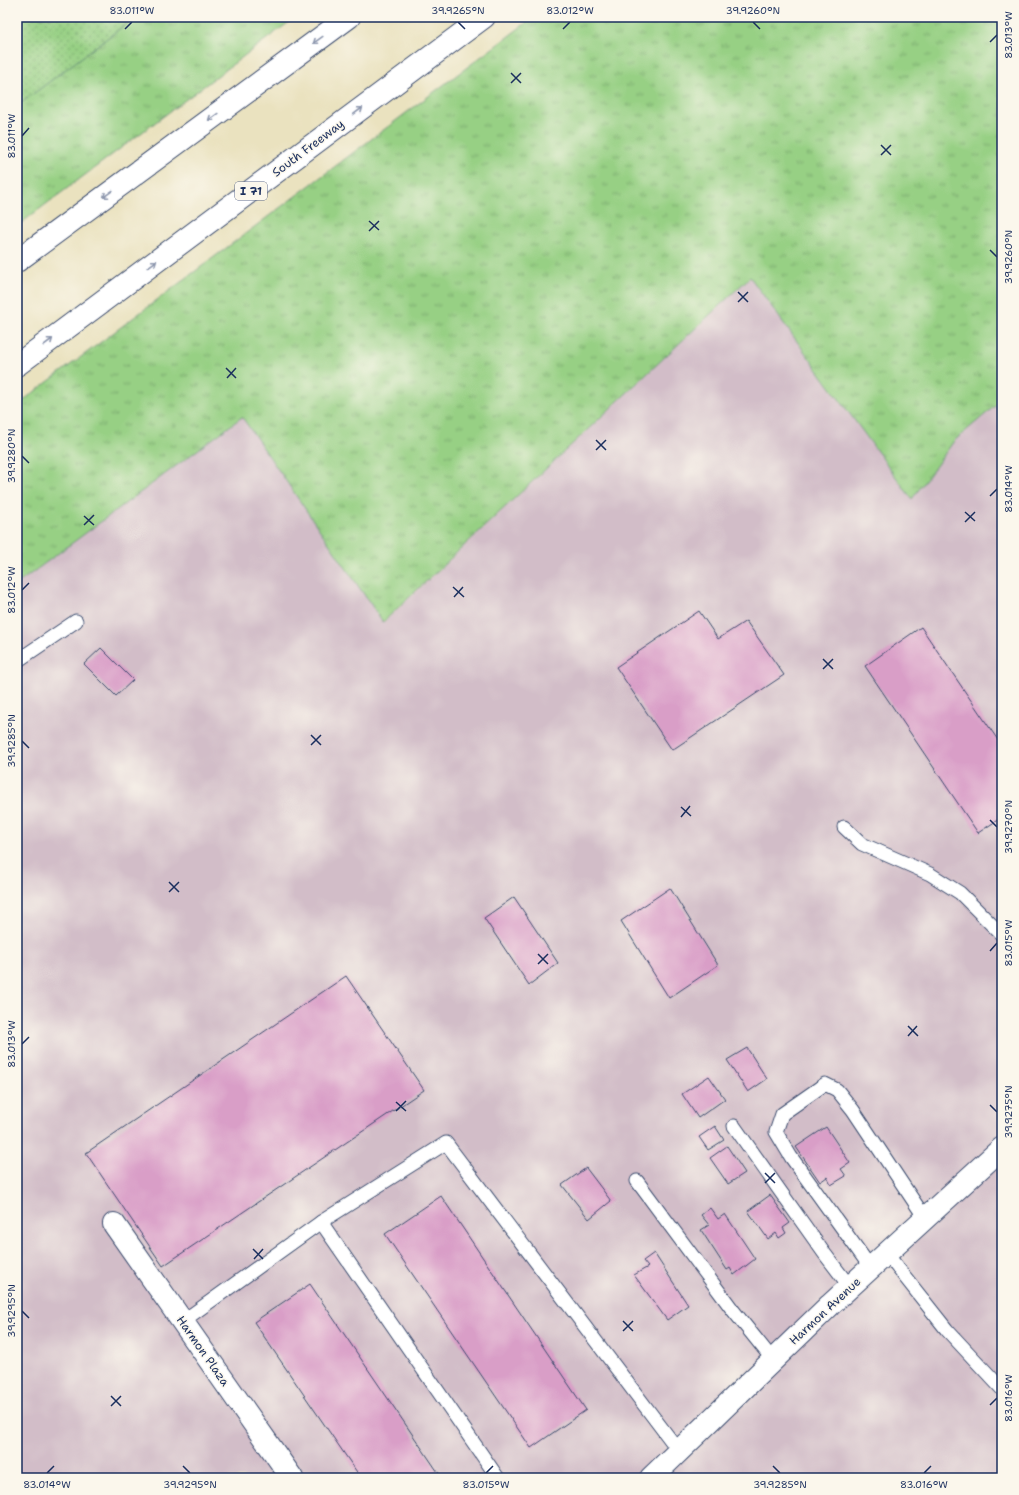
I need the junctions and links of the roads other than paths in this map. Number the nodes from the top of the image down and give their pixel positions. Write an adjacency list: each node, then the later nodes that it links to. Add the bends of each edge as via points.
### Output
1 (349, 17): 3 (main road, one-way to 3)
2 (484, 17): 4 (main road, South Freeway / I 71, one-way to 2)
3 (17, 261)
4 (17, 365)
5 (76, 621): 6 (lane)
6 (17, 661)
7 (844, 827): 8 (lane, via 862,844 930,874 960,893)
8 (1002, 935)
9 (734, 1126): 17 (lane)
10 (1002, 1148): 12 (main road, Harmon Avenue)
11 (637, 1181): 19 (lane)
12 (925, 1218): 15 (main road, Harmon Avenue); 16 (lane, via 837,1090 824,1084 782,1114 776,1132 791,1157)
13 (321, 1222): 18 (lane); 21 (lane, via 446,1142); 23 (lane)
14 (114, 1224): 18 (main road, Harmon Plaza)
15 (886, 1253): 16 (main road, Harmon Avenue); 20 (lane, via 947,1330)
16 (871, 1268): 17 (main road, Harmon Avenue)
17 (850, 1287): 19 (main road, Harmon Avenue)
18 (183, 1322): 22 (main road, Harmon Plaza)
19 (773, 1360): 21 (main road, Harmon Avenue)
20 (1002, 1389)
21 (679, 1451): 24 (main road, Harmon Avenue)
22 (292, 1478)
23 (498, 1478)
24 (652, 1478)

